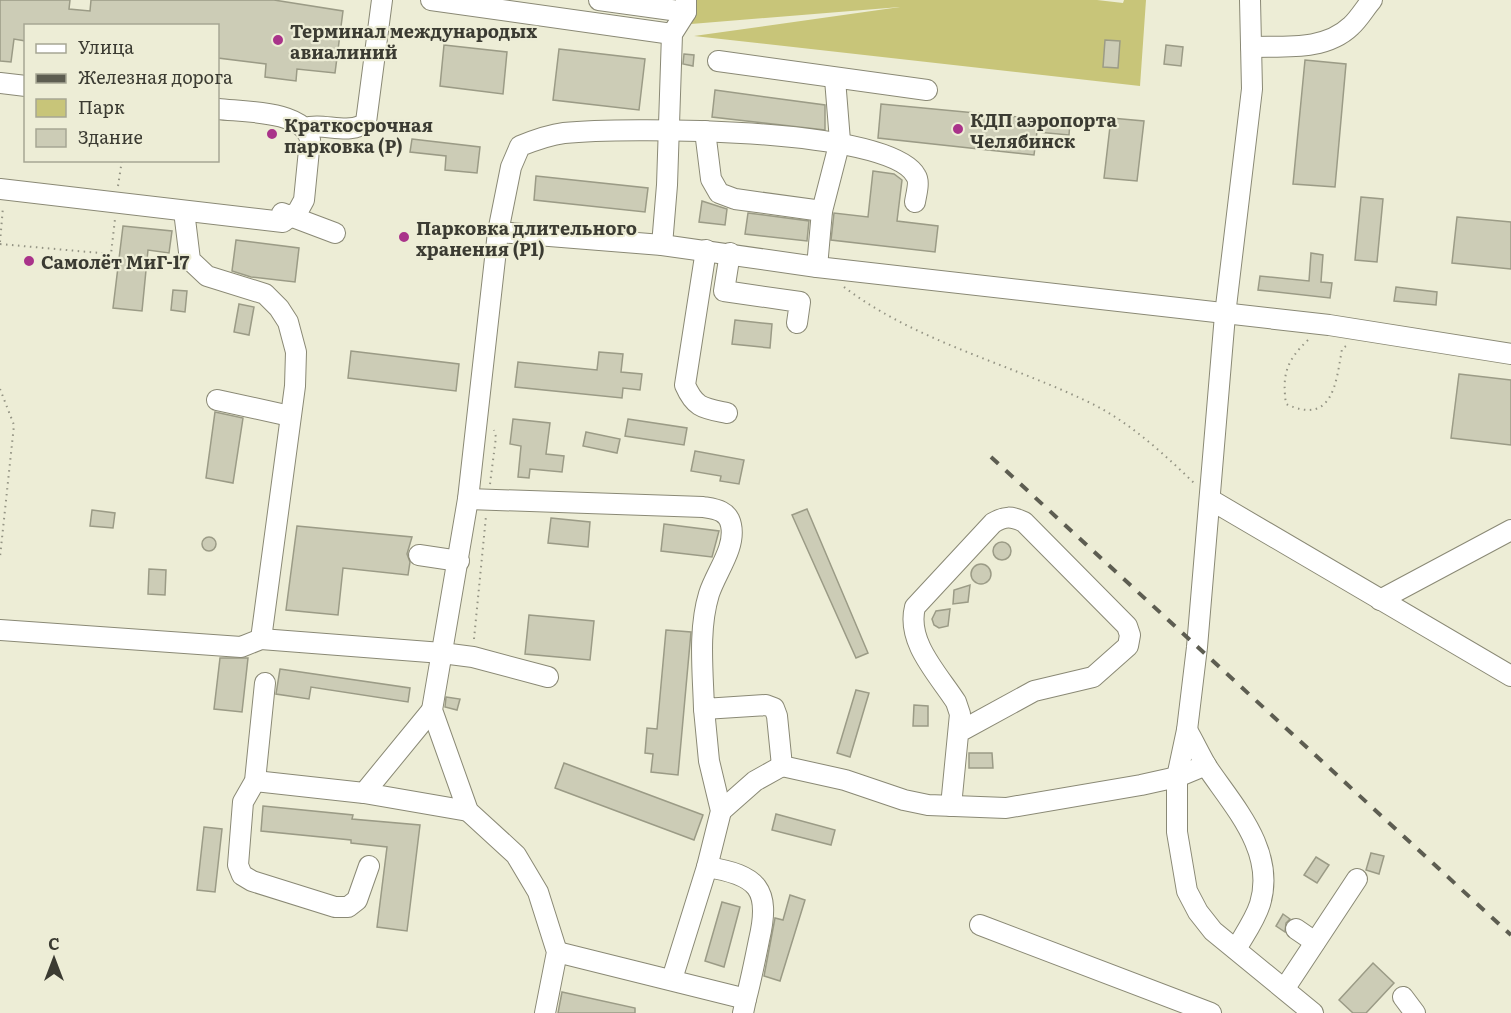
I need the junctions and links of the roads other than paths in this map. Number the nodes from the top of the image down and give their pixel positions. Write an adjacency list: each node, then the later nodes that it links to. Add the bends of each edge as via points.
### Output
1 (382, 0): 18 (lane, via 366,122 356,128 316,124)
2 (431, 0): 7 (lane)
3 (599, 0): 6 (lane)
4 (1250, 0): 8 (lane)
5 (1372, 0): 8 (lane, via 1351,26 1332,39 1308,46)
6 (686, 6): 7 (lane)
7 (672, 34): 19 (lane)
8 (1251, 47): 33 (lane, via 1252,89)
9 (718, 61): 10 (lane)
10 (835, 79): 13 (lane); 21 (lane)
11 (0, 83): 12 (lane)
12 (24, 86)
13 (927, 90)
14 (0, 93): 15 (lane)
15 (24, 96)
16 (219, 109): 18 (lane, via 292,119)
17 (219, 117): 23 (lane, via 294,130 300,143)
18 (305, 128): 23 (lane, via 310,140)
19 (669, 129): 20 (lane); 28 (lane, via 565,133 520,146 511,167); 29 (lane)
20 (705, 132): 21 (lane); 26 (lane, via 711,179 719,193 735,199)
21 (840, 141): 24 (lane, via 896,159 914,172 918,178); 26 (lane)
22 (8, 189): 25 (lane); 27 (lane, via 54,186)
23 (301, 192): 27 (lane, via 298,211); 27 (lane, via 309,209 336,227)
24 (915, 202)
25 (184, 211): 27 (lane); 38 (lane, via 190,260 198,270 265,294 288,322 296,352)
26 (822, 211): 32 (lane)
27 (289, 218)
28 (498, 232): 29 (lane); 39 (lane)
29 (662, 245): 30 (lane)
30 (706, 250): 31 (lane); 37 (lane, via 685,385 691,400 703,408)
31 (730, 253): 32 (lane); 34 (lane, via 724,291 800,302)
32 (817, 267): 33 (lane)
33 (1225, 315): 35 (lane, via 1329,325); 40 (lane)
34 (797, 323)
35 (1511, 354)
36 (217, 400): 38 (lane)
37 (727, 413)
38 (290, 416): 46 (lane)
39 (468, 499): 43 (lane); 51 (lane, via 650,504 717,509 726,514 732,534 709,594 702,633)
40 (1211, 500): 44 (lane); 53 (lane)
41 (1511, 530): 44 (lane)
42 (419, 555): 43 (lane)
43 (459, 561): 47 (lane)
44 (1380, 600): 48 (lane)
45 (0, 630): 46 (lane, via 241,647)
46 (261, 639): 47 (lane)
47 (442, 653): 49 (lane); 52 (lane)
48 (1511, 676)
49 (548, 677)
50 (265, 683): 58 (lane)
51 (704, 709): 56 (lane, via 756,705 774,708); 62 (lane, via 709,761)
52 (432, 711): 59 (lane); 61 (lane)
53 (1187, 730): 55 (lane); 57 (lane)
54 (958, 732): 54 (lane, via 960,714 956,702 916,640 912,620 915,607 993,524 1002,517 1013,517 1024,522 1127,627 1128,646 1093,677 1034,691); 60 (lane)
55 (1206, 765): 57 (lane); 69 (lane, via 1248,825 1264,876 1260,906)
56 (782, 766): 60 (lane, via 845,780 904,800); 62 (lane, via 755,781)
57 (1177, 777): 60 (lane, via 1006,808); 69 (lane, via 1178,832 1187,891 1213,931)
58 (255, 781): 59 (lane); 63 (lane, via 243,802 238,865 242,875 335,907 348,907 357,900)
59 (364, 793): 61 (lane)
60 (951, 806)
61 (468, 811): 70 (lane, via 516,855 538,892)
62 (721, 812): 64 (lane)
63 (369, 866)
64 (707, 867): 71 (lane); 74 (lane, via 730,870 749,880 765,902)
65 (1357, 879): 68 (lane)
66 (980, 925): 76 (lane)
67 (1296, 929): 68 (lane)
68 (1315, 942): 72 (lane)
69 (1236, 949): 72 (lane)
70 (557, 952): 71 (lane); 75 (lane)
71 (672, 979): 74 (lane)
72 (1285, 988): 77 (lane)
73 (1403, 997): 78 (lane)
74 (745, 1006)
75 (545, 1013)
76 (1211, 1013)
77 (1313, 1013)
78 (1415, 1013)

